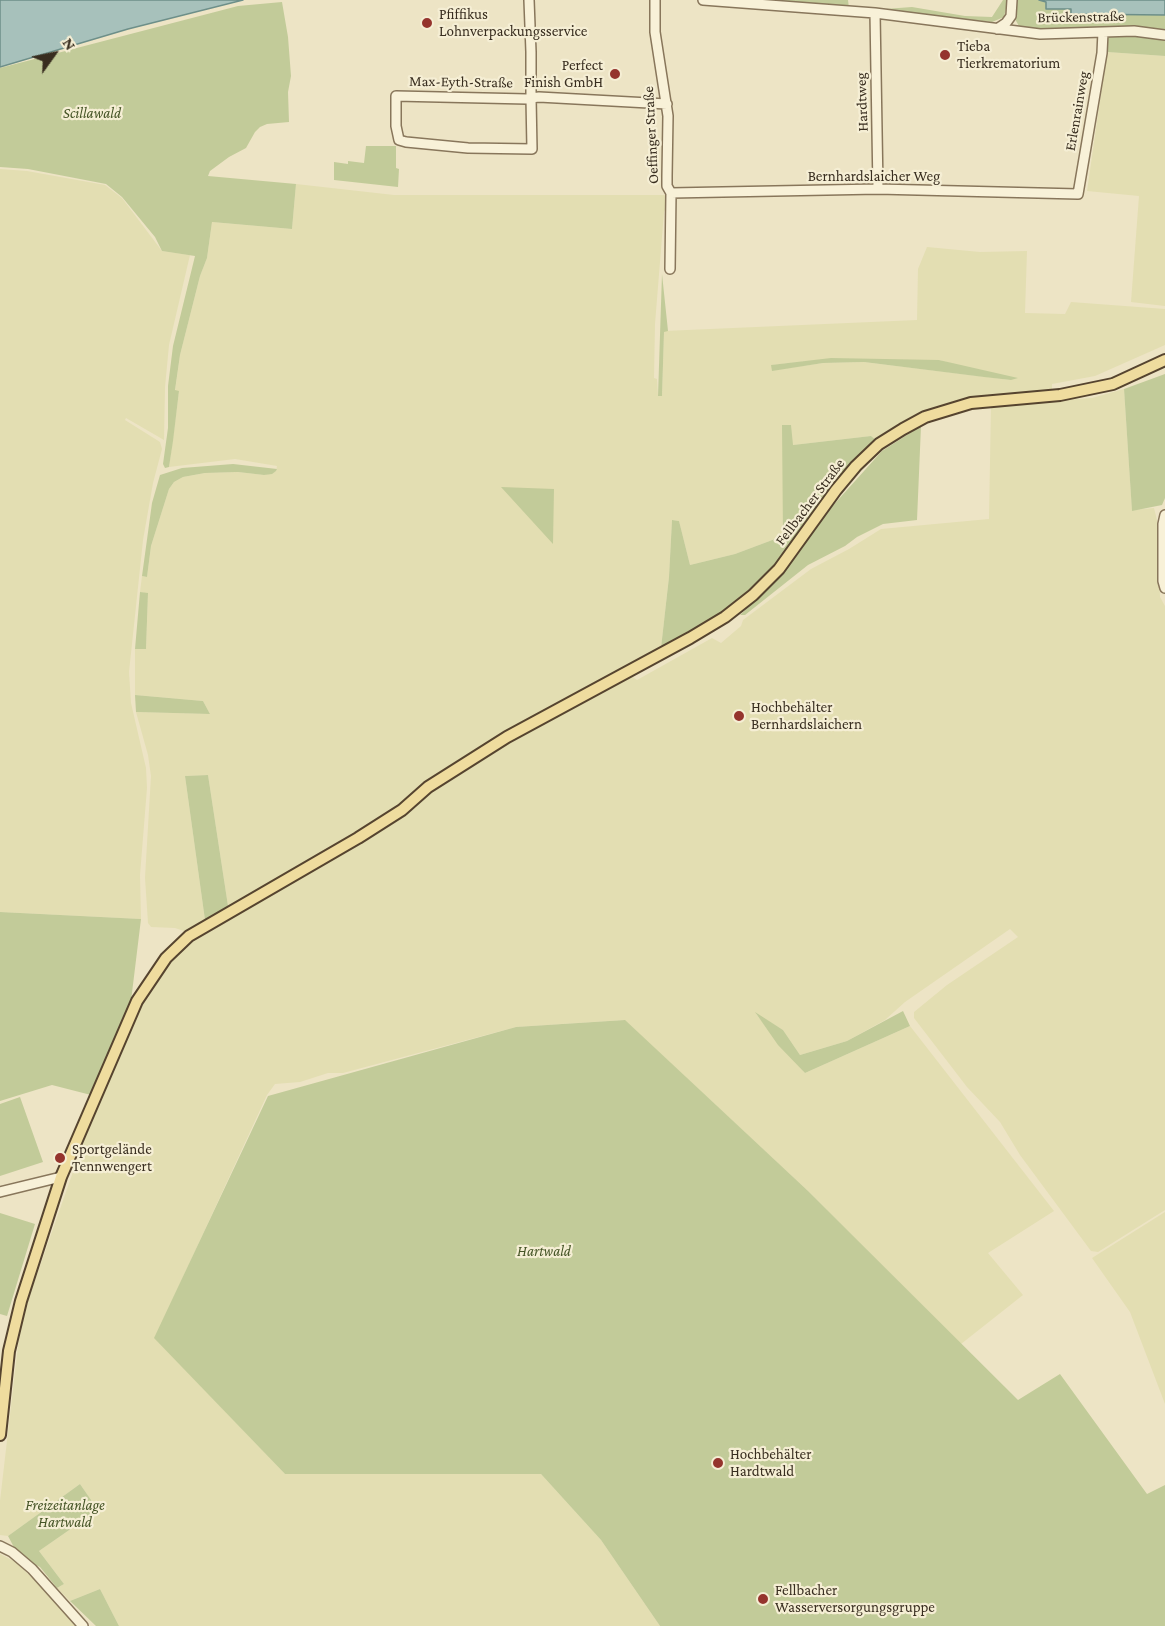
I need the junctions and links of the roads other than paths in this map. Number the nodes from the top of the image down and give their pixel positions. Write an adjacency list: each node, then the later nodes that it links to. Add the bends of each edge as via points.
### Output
1 (529, 0): 9 (street)
2 (655, 0): 10 (street, Oeffinger Straße, via 655,32)
3 (703, 0): 5 (street, Brückenstraße)
4 (1012, 2): 6 (street, via 1011,16)
5 (875, 13): 6 (street, Brückenstraße); 11 (street, Hardtweg)
6 (997, 29): 7 (street, Brückenstraße, via 1040,34)
7 (1103, 32): 8 (street, Brückenstraße); 13 (street, Erlenrainweg)
8 (1165, 35)
9 (531, 98): 9 (street, Max-Eyth-Straße, via 396,96 397,135 401,141 468,148 532,149); 10 (street, Max-Eyth-Straße)
10 (668, 104): 12 (street, Oeffinger Straße, via 667,186)
11 (878, 189): 12 (street, Bernhardslaicher Weg); 13 (street, Bernhardslaicher Weg)
12 (672, 193): 14 (street, Oeffinger Straße)
13 (1078, 194)
14 (670, 269)
15 (1165, 360): 19 (main road, Fellbacher Straße, via 1113,384 1059,395 971,404 925,417 903,429 870,452 847,475 787,559 753,596 710,626 507,737 428,787 384,822 189,936 166,958 137,1001)
16 (1165, 515): 17 (street)
17 (1164, 555): 18 (street)
18 (1164, 585)
19 (61, 1177): 20 (street); 21 (main road, Fellbacher Straße, via 9,1351)
20 (0, 1192)
21 (0, 1435)
22 (0, 1546): 23 (street, via 32,1569)
23 (83, 1626)

